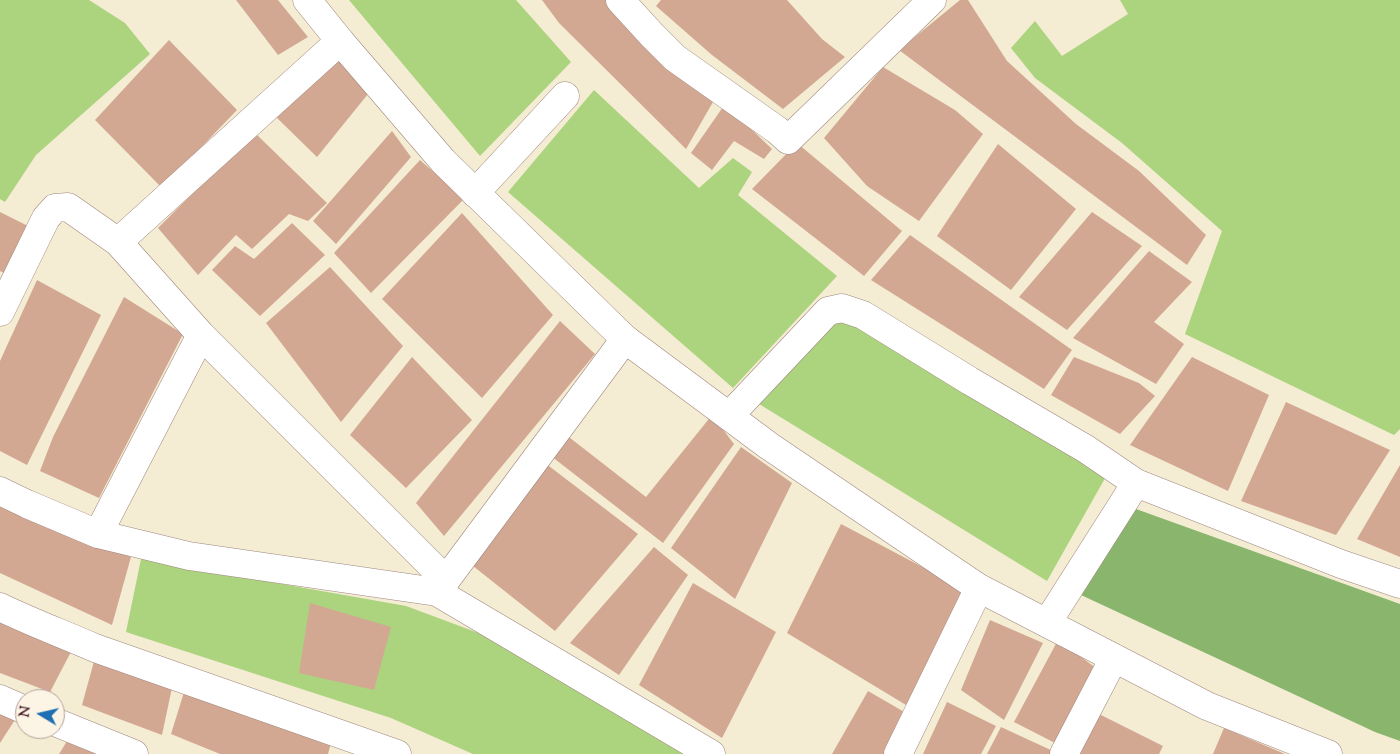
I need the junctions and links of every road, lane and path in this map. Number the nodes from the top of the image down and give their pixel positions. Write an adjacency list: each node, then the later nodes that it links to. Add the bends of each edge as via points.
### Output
1 (307, 0): 4 (street)
2 (620, 0): 3 (street, via 675,58 788,140)
3 (932, 0)
4 (340, 41): 6 (street, via 443,161); 7 (street)
5 (565, 96): 6 (street)
6 (475, 193): 10 (street)
7 (118, 242): 8 (street, via 68,207 55,208 46,218); 9 (street)
8 (0, 312)
9 (201, 335): 14 (street); 16 (street)
10 (625, 339): 11 (street); 16 (street)
11 (729, 416): 12 (street, via 828,310 842,308 863,315 1086,449); 17 (street)
12 (1136, 483): 15 (street); 19 (street)
13 (0, 491): 14 (street)
14 (98, 534): 16 (street, via 189,556)
15 (1400, 584)
16 (441, 586): 26 (street)
17 (979, 588): 19 (street); 27 (street)
18 (0, 607): 25 (street, via 95,648)
19 (1047, 623): 20 (street)
20 (1114, 658): 28 (street); 29 (street, via 1207,706)
21 (0, 699): 22 (street)
22 (15, 706)
23 (65, 726): 24 (street)
24 (134, 754)
25 (397, 754)
26 (712, 754)
27 (898, 754)
28 (1064, 754)
29 (1328, 754)

